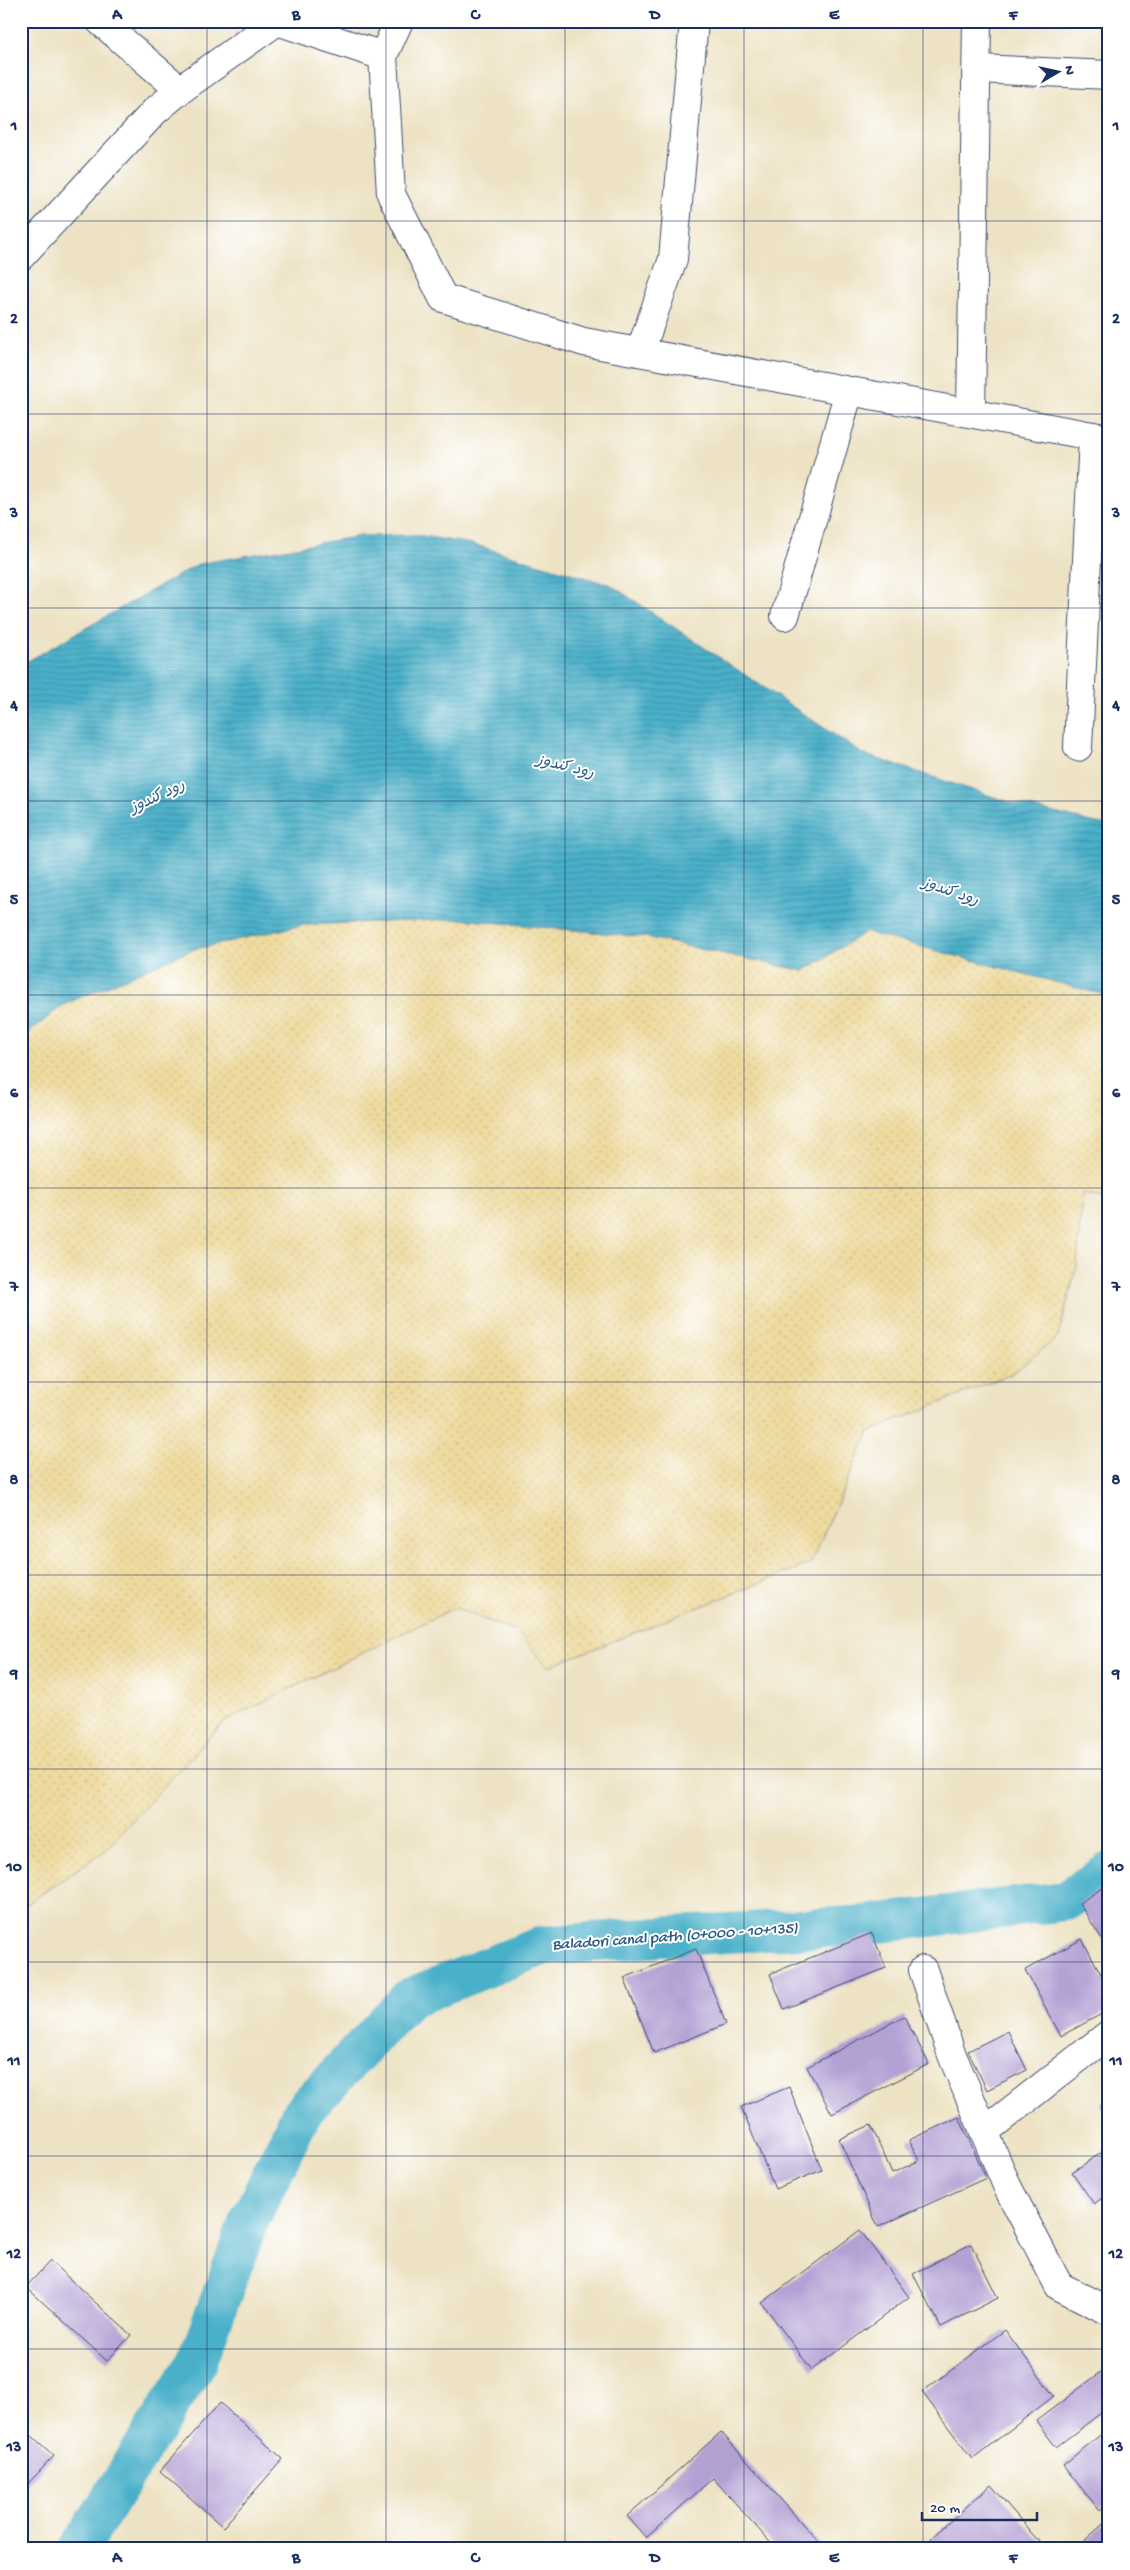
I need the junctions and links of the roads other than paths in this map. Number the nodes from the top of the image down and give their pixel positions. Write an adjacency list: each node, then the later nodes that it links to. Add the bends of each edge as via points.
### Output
1 (100, 21): 9 (street)
2 (277, 21): 6 (street); 9 (street)
3 (399, 21): 6 (street)
4 (694, 21): 11 (street, via 673,259)
5 (978, 21): 7 (street)
6 (382, 56): 11 (street, via 391,194 443,298 584,342)
7 (977, 69): 8 (street); 13 (street)
8 (1109, 75)
9 (180, 90): 10 (street, via 155,112)
10 (21, 256)
11 (640, 352): 12 (street)
12 (849, 391): 13 (street); 15 (street)
13 (971, 413): 14 (street)
14 (1101, 438): 16 (street)
15 (785, 616)
16 (1078, 747)
17 (923, 1970): 19 (street, via 952,2055)
18 (1109, 2034): 19 (street)
19 (984, 2132): 20 (street, via 1008,2188 1060,2286)
20 (1109, 2311)

